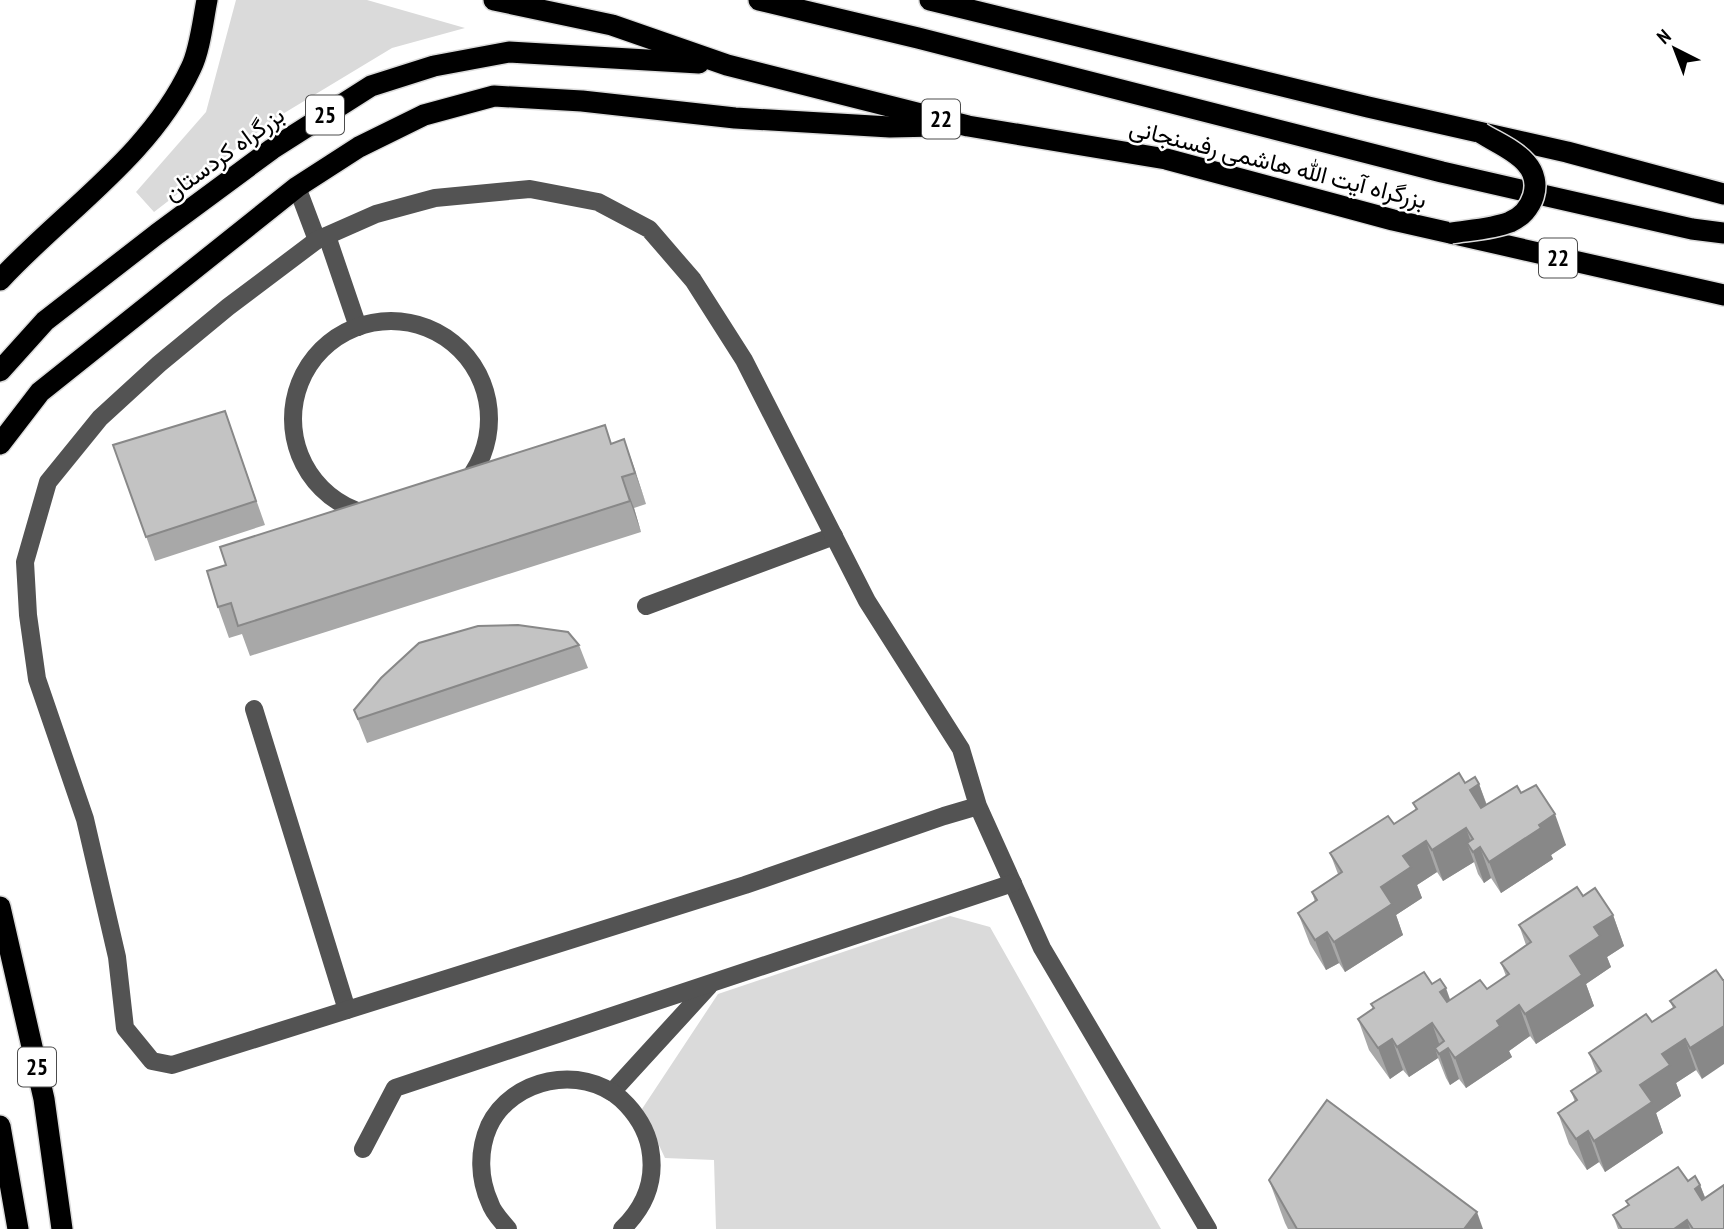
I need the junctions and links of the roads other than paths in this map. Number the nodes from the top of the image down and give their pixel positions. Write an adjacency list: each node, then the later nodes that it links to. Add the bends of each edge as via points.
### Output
1 (207, 0): 13 (highway, via 192,67 160,120 92,193)
2 (494, 0): 5 (highway, بزرگراه آیت الله هاشمی رفسنجانی / 22, via 612,25)
3 (759, 0): 11 (highway, via 1442,172)
4 (930, 0): 7 (highway)
5 (727, 65): 6 (highway, بزرگراه آیت الله هاشمی رفسنجانی / 22); 16 (highway, بزرگراه کردستان / 25, via 509,52 434,66 371,86 272,149 158,234 46,321)
6 (968, 126): 8 (highway, via 890,127 736,118 494,96 424,115 359,146); 10 (highway, بزرگراه آیت الله هاشمی رفسنجانی / 22, via 1167,159)
7 (1481, 133): 9 (highway); 10 (highway, bridge, via 1526,163 1535,177 1535,192 1526,209 1511,221)
8 (297, 187): 12 (lane); 17 (highway, via 40,392)
9 (1724, 194)
10 (1451, 233): 14 (highway, بزرگراه آیت الله هاشمی رفسنجانی / 22)
11 (1724, 233)
12 (322, 238): 15 (lane); 18 (lane, via 376,214 435,198 530,189 598,202 649,229 693,280 744,360); 25 (lane, via 218,315 100,418 48,482 24,562 37,679 85,819 117,957 125,1028 152,1061 172,1065)
13 (0, 280)
14 (1724, 295)
15 (358, 327): 15 (lane, via 332,340 310,362 296,391 292,421 298,452 312,479 335,500 363,514 394,518 424,512 452,496 475,471 487,440 489,406 478,373 458,346 429,328 396,320)
16 (0, 371)
17 (0, 444)
18 (834, 536): 19 (lane); 21 (lane, via 867,601 961,748)
19 (646, 606)
20 (254, 709): 25 (lane)
21 (978, 806): 22 (lane); 25 (lane)
22 (1013, 883): 24 (lane); 33 (lane, via 1041,948)
23 (0, 908): 30 (highway, 25, via 44,1099)
24 (712, 984): 26 (lane); 28 (lane, via 395,1088)
25 (347, 1010)
26 (612, 1092): 31 (lane, via 586,1081 558,1079 531,1087 507,1102 490,1125 481,1152 481,1180 491,1206); 32 (lane, via 633,1110 643,1127 653,1163 648,1191 635,1217)
27 (0, 1126): 29 (highway)
28 (363, 1149)
29 (18, 1229)
30 (62, 1229)
31 (508, 1229)
32 (622, 1229)
33 (1208, 1229)

